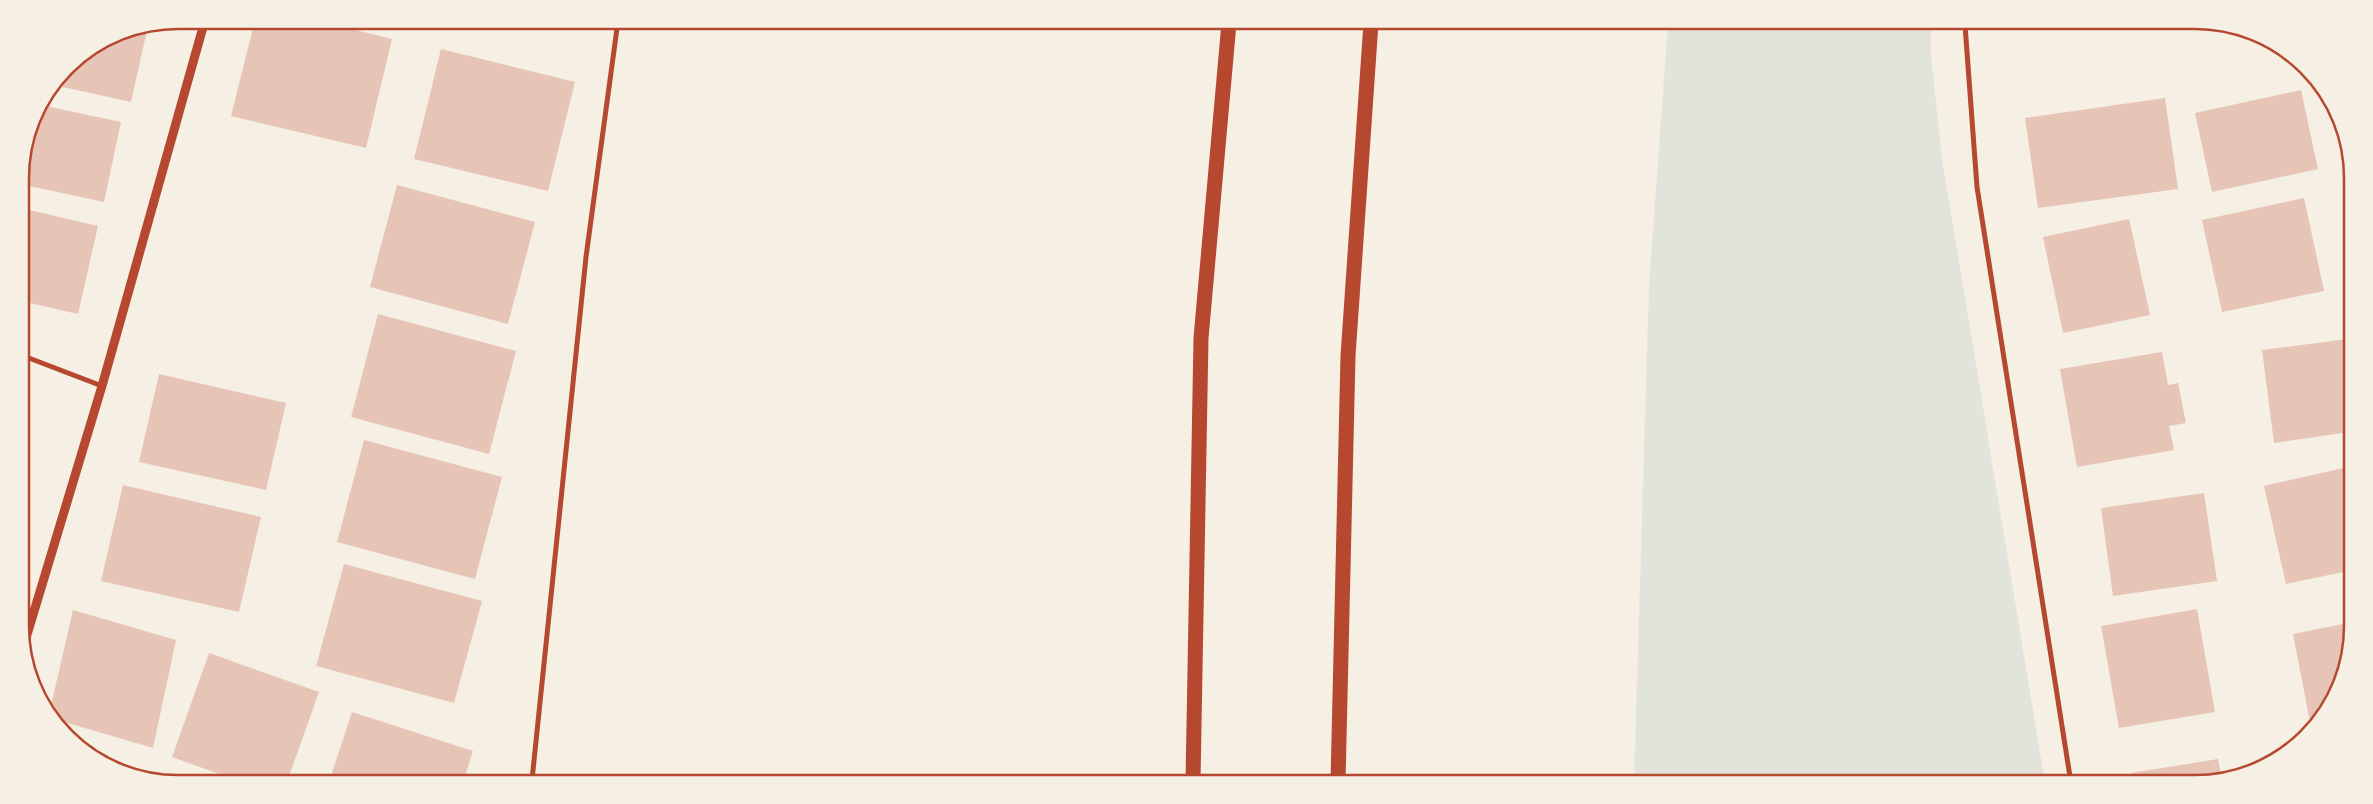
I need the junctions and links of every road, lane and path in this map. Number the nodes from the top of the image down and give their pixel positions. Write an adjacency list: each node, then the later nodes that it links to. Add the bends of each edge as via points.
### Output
1 (202, 29): 7 (street)
2 (617, 29): 9 (street, via 586,257)
3 (1228, 29): 10 (highway, via 1201,338)
4 (1371, 29): 11 (highway, via 1348,356)
5 (1965, 29): 12 (street, via 1976,187)
6 (29, 358): 7 (street)
7 (102, 386): 8 (street)
8 (29, 628)
9 (533, 775)
10 (1193, 775)
11 (1338, 775)
12 (2070, 775)

